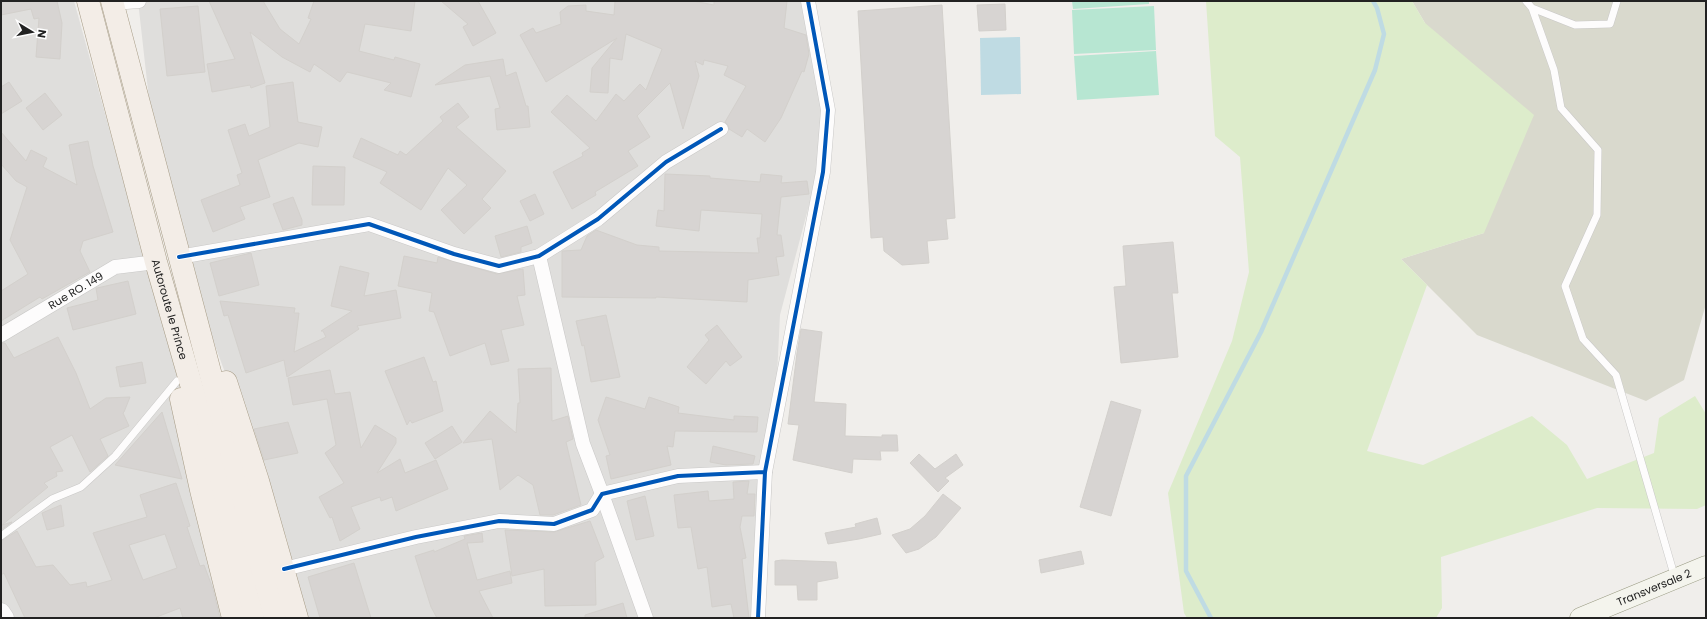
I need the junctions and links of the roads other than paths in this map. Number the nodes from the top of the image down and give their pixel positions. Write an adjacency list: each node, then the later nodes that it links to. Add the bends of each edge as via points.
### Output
1 (88, 1): 11 (main road, Autoroute le Prince)
2 (139, 1): 6 (street)
3 (808, 1): 14 (street, via 828,110 823,172)
4 (1526, 1): 7 (lane)
5 (1617, 1): 7 (lane, via 1610,24 1575,24)
6 (113, 2): 10 (main road, Autoroute le Prince)
7 (1532, 8): 20 (lane, via 1554,70 1561,108 1598,150 1597,214 1565,286 1583,339 1616,375)
8 (721, 129): 9 (street, via 666,162 598,219)
9 (539, 256): 10 (street, via 499,266 454,254 369,224); 15 (street, via 583,444)
10 (179, 257): 18 (main road, Autoroute le Prince); 19 (main road, via 220,363)
11 (156, 262): 12 (street, Rue RO. 149, via 115,267); 13 (main road); 18 (main road, Autoroute le Prince, via 199,412)
12 (1, 335)
13 (177, 381): 16 (lane, via 115,456 81,486 52,499); 23 (main road)
14 (765, 472): 15 (street, via 678,476); 28 (street)
15 (602, 494): 19 (street, via 592,510 554,524 499,521 416,537); 27 (street)
16 (1, 536)
17 (1706, 566): 20 (main road, Transversale 2)
18 (250, 567): 24 (main road, Autoroute le Prince); 25 (main road, Autoroute le Prince)
19 (284, 569): 26 (main road)
20 (1675, 578): 29 (main road, Transversale 2)
21 (1, 612): 22 (street)
22 (4, 618)
23 (233, 618)
24 (253, 618)
25 (275, 618)
26 (297, 618)
27 (646, 618)
28 (758, 618)
29 (1580, 618)

